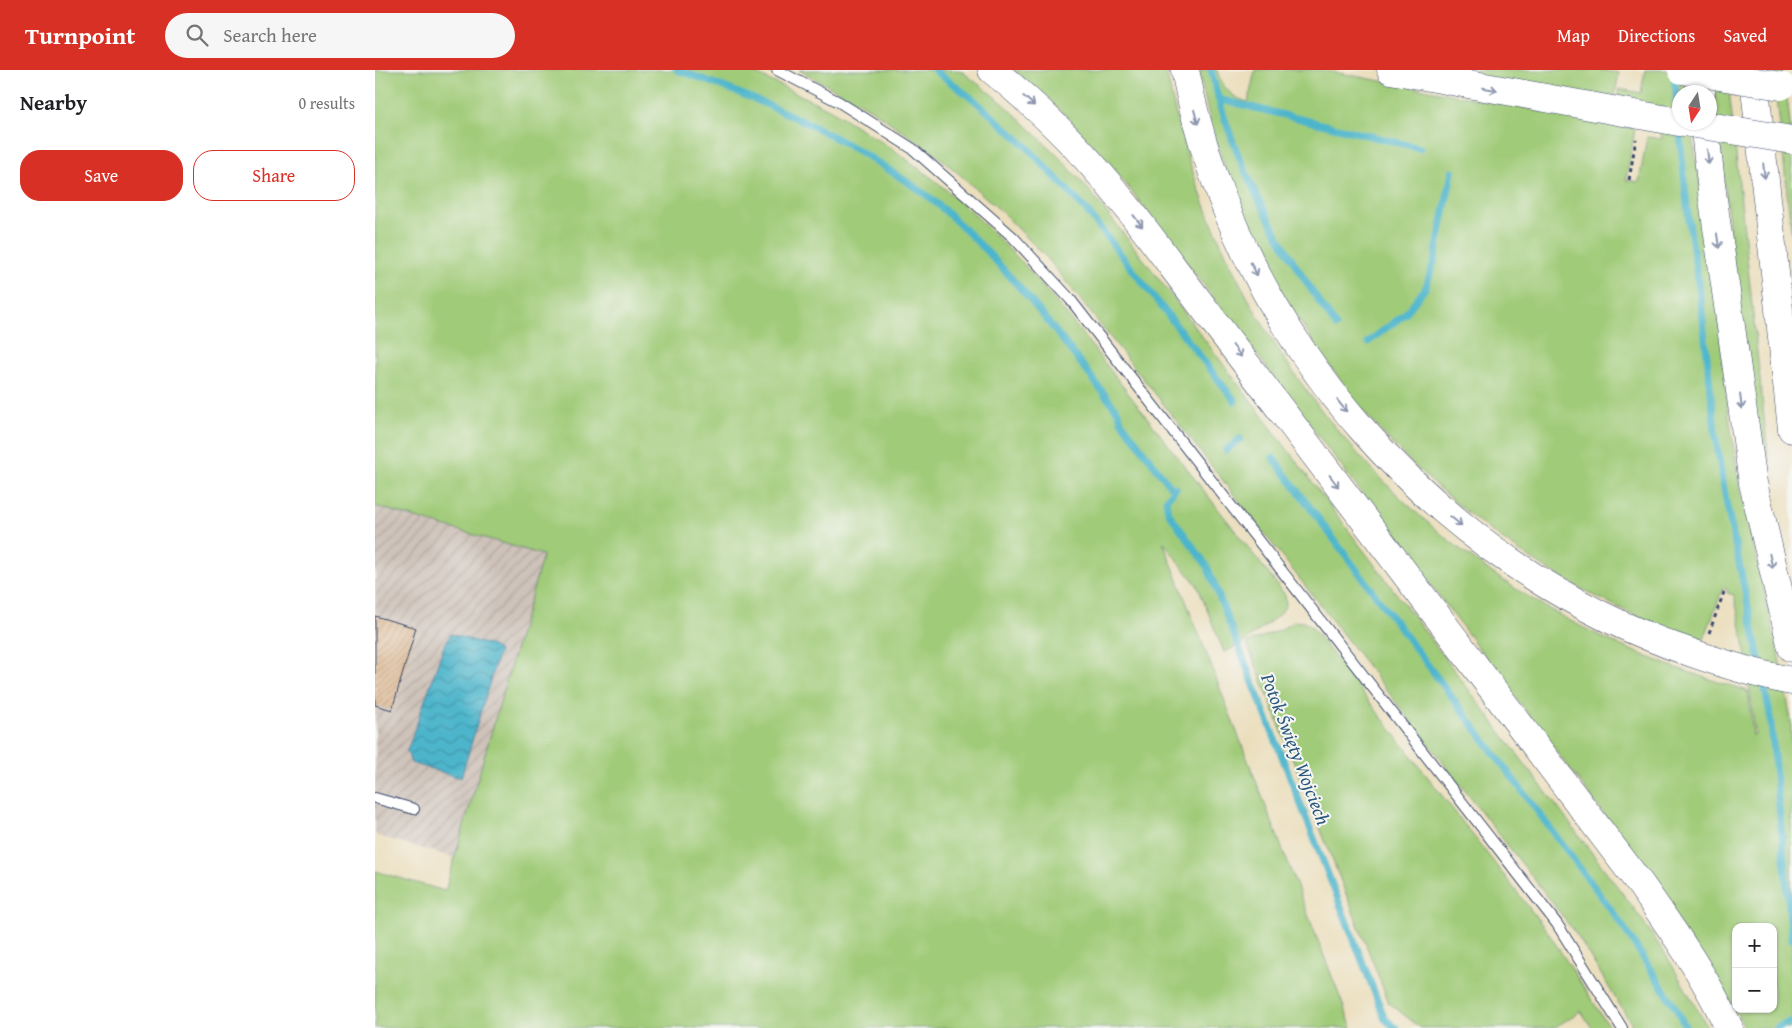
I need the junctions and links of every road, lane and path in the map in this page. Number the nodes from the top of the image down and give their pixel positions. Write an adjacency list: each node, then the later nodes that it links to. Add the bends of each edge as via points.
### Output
1 (777, 70): 23 (lane, via 839,102 913,149 1013,237 1070,299 1557,924)
2 (992, 70): 24 (highway, one-way to 24, via 1062,132 1131,211 1641,885 1691,958)
3 (1185, 70): 20 (highway, one-way to 20, via 1215,178 1257,276 1298,345 1334,396 1395,466 1464,528 1557,592 1642,634 1748,671)
4 (1391, 70): 11 (highway, one-way to 11)
5 (1682, 70): 9 (highway, bridge)
6 (1698, 70): 8 (highway)
7 (1753, 70): 16 (highway, one-way to 16)
8 (1700, 85)
9 (1786, 87)
10 (1672, 123): 11 (highway)
11 (1642, 126): 15 (path)
12 (1717, 128): 14 (highway, bridge)
13 (1705, 130): 19 (highway, one-way to 19, via 1753,483)
14 (1792, 140)
15 (1629, 180)
16 (1792, 429)
17 (1724, 592): 18 (path)
18 (1707, 636)
19 (1792, 648)
20 (1792, 682)
21 (375, 798): 22 (lane)
22 (414, 809)
23 (1622, 1028)
24 (1729, 1028)

